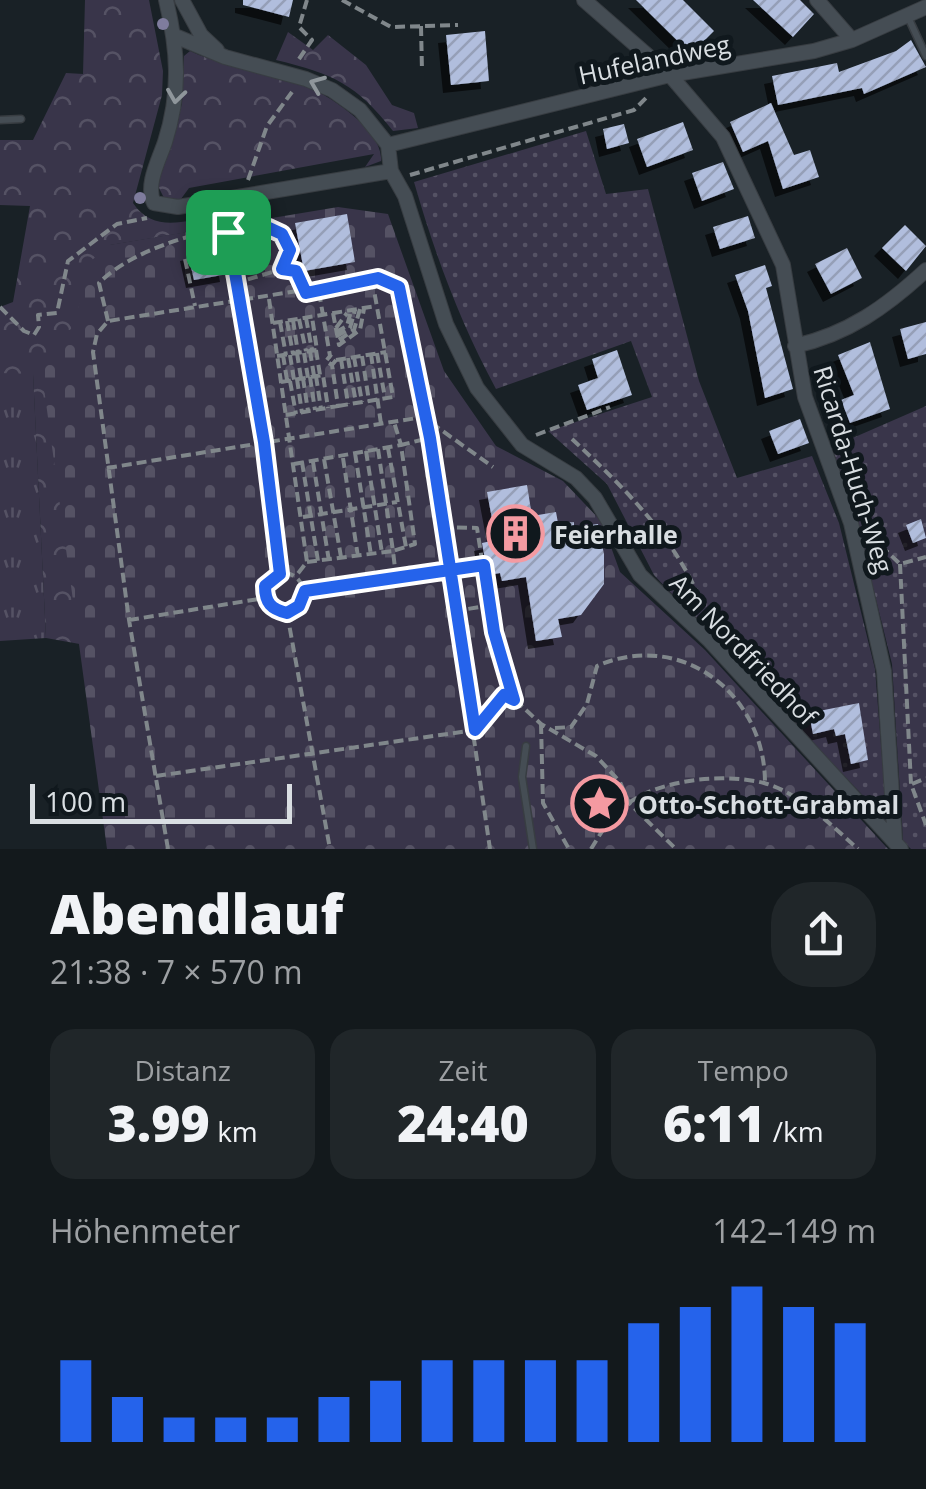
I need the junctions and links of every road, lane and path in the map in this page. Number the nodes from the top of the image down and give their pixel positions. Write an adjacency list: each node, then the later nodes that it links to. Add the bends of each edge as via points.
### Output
1 (166, 0): 11 (street)
2 (182, 0): 14 (street, via 201,35)
3 (307, 0): 17 (path, via 299,27 312,40 299,58)
4 (342, 0): 10 (path, via 390,26)
5 (584, 0): 16 (street, Ricarda-Huch-Weg)
6 (816, 0): 12 (street)
7 (926, 7): 8 (street, Hufelandweg)
8 (907, 16): 12 (street, Hufelandweg); 13 (lane)
9 (458, 25): 10 (path)
10 (421, 26): 15 (path)
11 (175, 36): 14 (street); 24 (street, one-way to 24, via 177,97 151,196 165,208)
12 (852, 40): 16 (street, Hufelandweg)
13 (926, 56)
14 (225, 57): 17 (street)
15 (422, 72)
16 (670, 76): 20 (street, Hufelandweg); 22 (path, via 634,110); 48 (street, Ricarda-Huch-Weg, via 724,137 754,198 783,265)
17 (306, 79): 20 (street, one-way to 17, via 344,97); 23 (path, via 266,126)
18 (21, 119): 19 (lane)
19 (0, 120)
20 (388, 146): 21 (street)
21 (391, 170): 23 (street); 72 (street, Am Nordfriedhof, via 460,355)
22 (428, 170)
23 (246, 196): 24 (street)
24 (222, 200): 26 (path)
25 (150, 217): 38 (path, via 117,224 68,260 57,314 38,316 34,335)
26 (228, 232): 28 (path, via 269,228 282,234 290,250); 31 (path); 43 (path, via 172,241 115,266 100,283)
27 (186, 258): 36 (path)
28 (282, 269): 31 (path); 33 (path, via 296,271)
29 (926, 270): 48 (street, via 860,323)
30 (372, 279): 32 (path); 37 (path); 64 (path, via 399,287)
31 (236, 283): 35 (path)
32 (319, 291): 33 (path); 41 (path)
33 (306, 293): 34 (path)
34 (268, 298): 35 (path); 44 (path)
35 (239, 302): 36 (path); 70 (path)
36 (195, 306): 43 (path)
37 (378, 306): 39 (path); 49 (path)
38 (0, 308)
39 (353, 310): 40 (path); 45 (path); 45 (path, via 350,328); 46 (path, via 363,324)
40 (334, 314): 41 (path); 45 (path)
41 (323, 315): 42 (path); 53 (path, via 326,362)
42 (296, 319): 44 (path); 50 (path); 50 (path); 50 (path)
43 (108, 322): 83 (path, via 93,352)
44 (273, 324): 50 (path)
45 (337, 332): 46 (path, via 338,344)
46 (356, 336): 47 (path)
47 (361, 342)
48 (795, 346): 130 (street, Ricarda-Huch-Weg, via 805,397 851,523 884,671)
49 (386, 352): 51 (path); 55 (path, via 393,397)
50 (298, 353): 54 (path); 54 (path); 54 (path); 54 (path)
51 (374, 354): 52 (path); 55 (path)
52 (362, 356): 53 (path); 56 (path)
53 (342, 360): 56 (path); 57 (path); 58 (path)
54 (302, 378): 60 (path); 61 (path); 62 (path); 62 (path); 63 (path)
55 (381, 398): 56 (path); 66 (path)
56 (362, 402): 57 (path)
57 (348, 404): 58 (path)
58 (338, 406): 60 (path)
59 (610, 407): 72 (path, via 545,428)
60 (328, 408): 61 (path)
61 (318, 410): 62 (path)
62 (302, 412): 63 (path)
63 (286, 416): 67 (path)
64 (423, 417): 65 (path); 68 (path); 82 (path)
65 (394, 422): 66 (path); 71 (path)
66 (381, 424): 67 (path)
67 (288, 438): 70 (path); 81 (path)
68 (430, 438): 71 (path); 93 (path)
69 (572, 439): 111 (path, via 635,498 685,565 700,599)
70 (264, 442): 83 (path); 108 (path)
71 (401, 445): 73 (path); 95 (path, via 416,544)
72 (522, 445): 130 (street, Am Nordfriedhof, via 576,478 640,574)
73 (388, 448): 74 (path); 84 (path)
74 (378, 449): 75 (path); 85 (path)
75 (366, 451): 76 (path); 86 (path)
76 (356, 453): 77 (path); 87 (path)
77 (343, 455): 78 (path); 88 (path)
78 (324, 458): 79 (path); 89 (path)
79 (312, 460): 80 (path); 90 (path)
80 (302, 462): 81 (path); 91 (path)
81 (294, 464): 92 (path)
82 (493, 467)
83 (107, 468): 117 (path)
84 (397, 502): 85 (path); 95 (path)
85 (387, 504): 86 (path); 96 (path)
86 (374, 506): 87 (path); 97 (path)
87 (363, 507): 88 (path); 98 (path)
88 (350, 510): 89 (path); 99 (path)
89 (333, 512): 90 (path); 101 (path)
90 (322, 514): 91 (path); 102 (path)
91 (312, 516): 92 (path); 104 (path)
92 (302, 517): 103 (path)
93 (442, 527): 106 (path, via 477,528); 107 (path)
94 (867, 532): 105 (path)
95 (406, 547): 96 (path)
96 (393, 551): 97 (path); 109 (path)
97 (382, 553): 98 (path)
98 (371, 554): 99 (path)
99 (358, 557): 101 (path)
100 (926, 557): 105 (path)
101 (342, 559): 102 (path)
102 (330, 561): 104 (path)
103 (306, 562): 104 (path); 110 (path)
104 (319, 562)
105 (900, 564): 127 (path)
106 (484, 565): 107 (path); 114 (path)
107 (448, 569): 109 (path); 115 (path)
108 (280, 574): 110 (path); 113 (path, via 265,586)
109 (396, 577): 112 (path)
110 (296, 578): 112 (path)
111 (670, 587)
112 (305, 591): 116 (path)
113 (265, 598): 116 (path); 117 (path)
114 (488, 598): 115 (path, via 480,607); 118 (path)
115 (455, 611): 121 (path)
116 (287, 613): 123 (path)
117 (128, 620): 124 (path)
118 (514, 700): 119 (path); 121 (path, via 504,695)
119 (541, 724): 120 (path); 135 (path, via 543,803)
120 (555, 728): 126 (path, via 571,727 587,704 597,666 639,653 668,658 740,698 763,746); 128 (path, via 609,768)
121 (475, 730): 123 (path); 133 (path)
122 (526, 746): 134 (lane, via 522,777)
123 (313, 754): 124 (path); 132 (path)
124 (156, 776): 131 (path)
125 (926, 778): 127 (path)
126 (765, 783): 128 (path, via 702,780); 138 (path, via 797,799)
127 (911, 784): 129 (path)
128 (629, 802): 136 (path); 137 (path)
129 (926, 826)
130 (898, 846)
131 (168, 849)
132 (330, 849)
133 (490, 849)
134 (533, 849)
135 (569, 849)
136 (591, 849)
137 (676, 849)
138 (858, 849)

